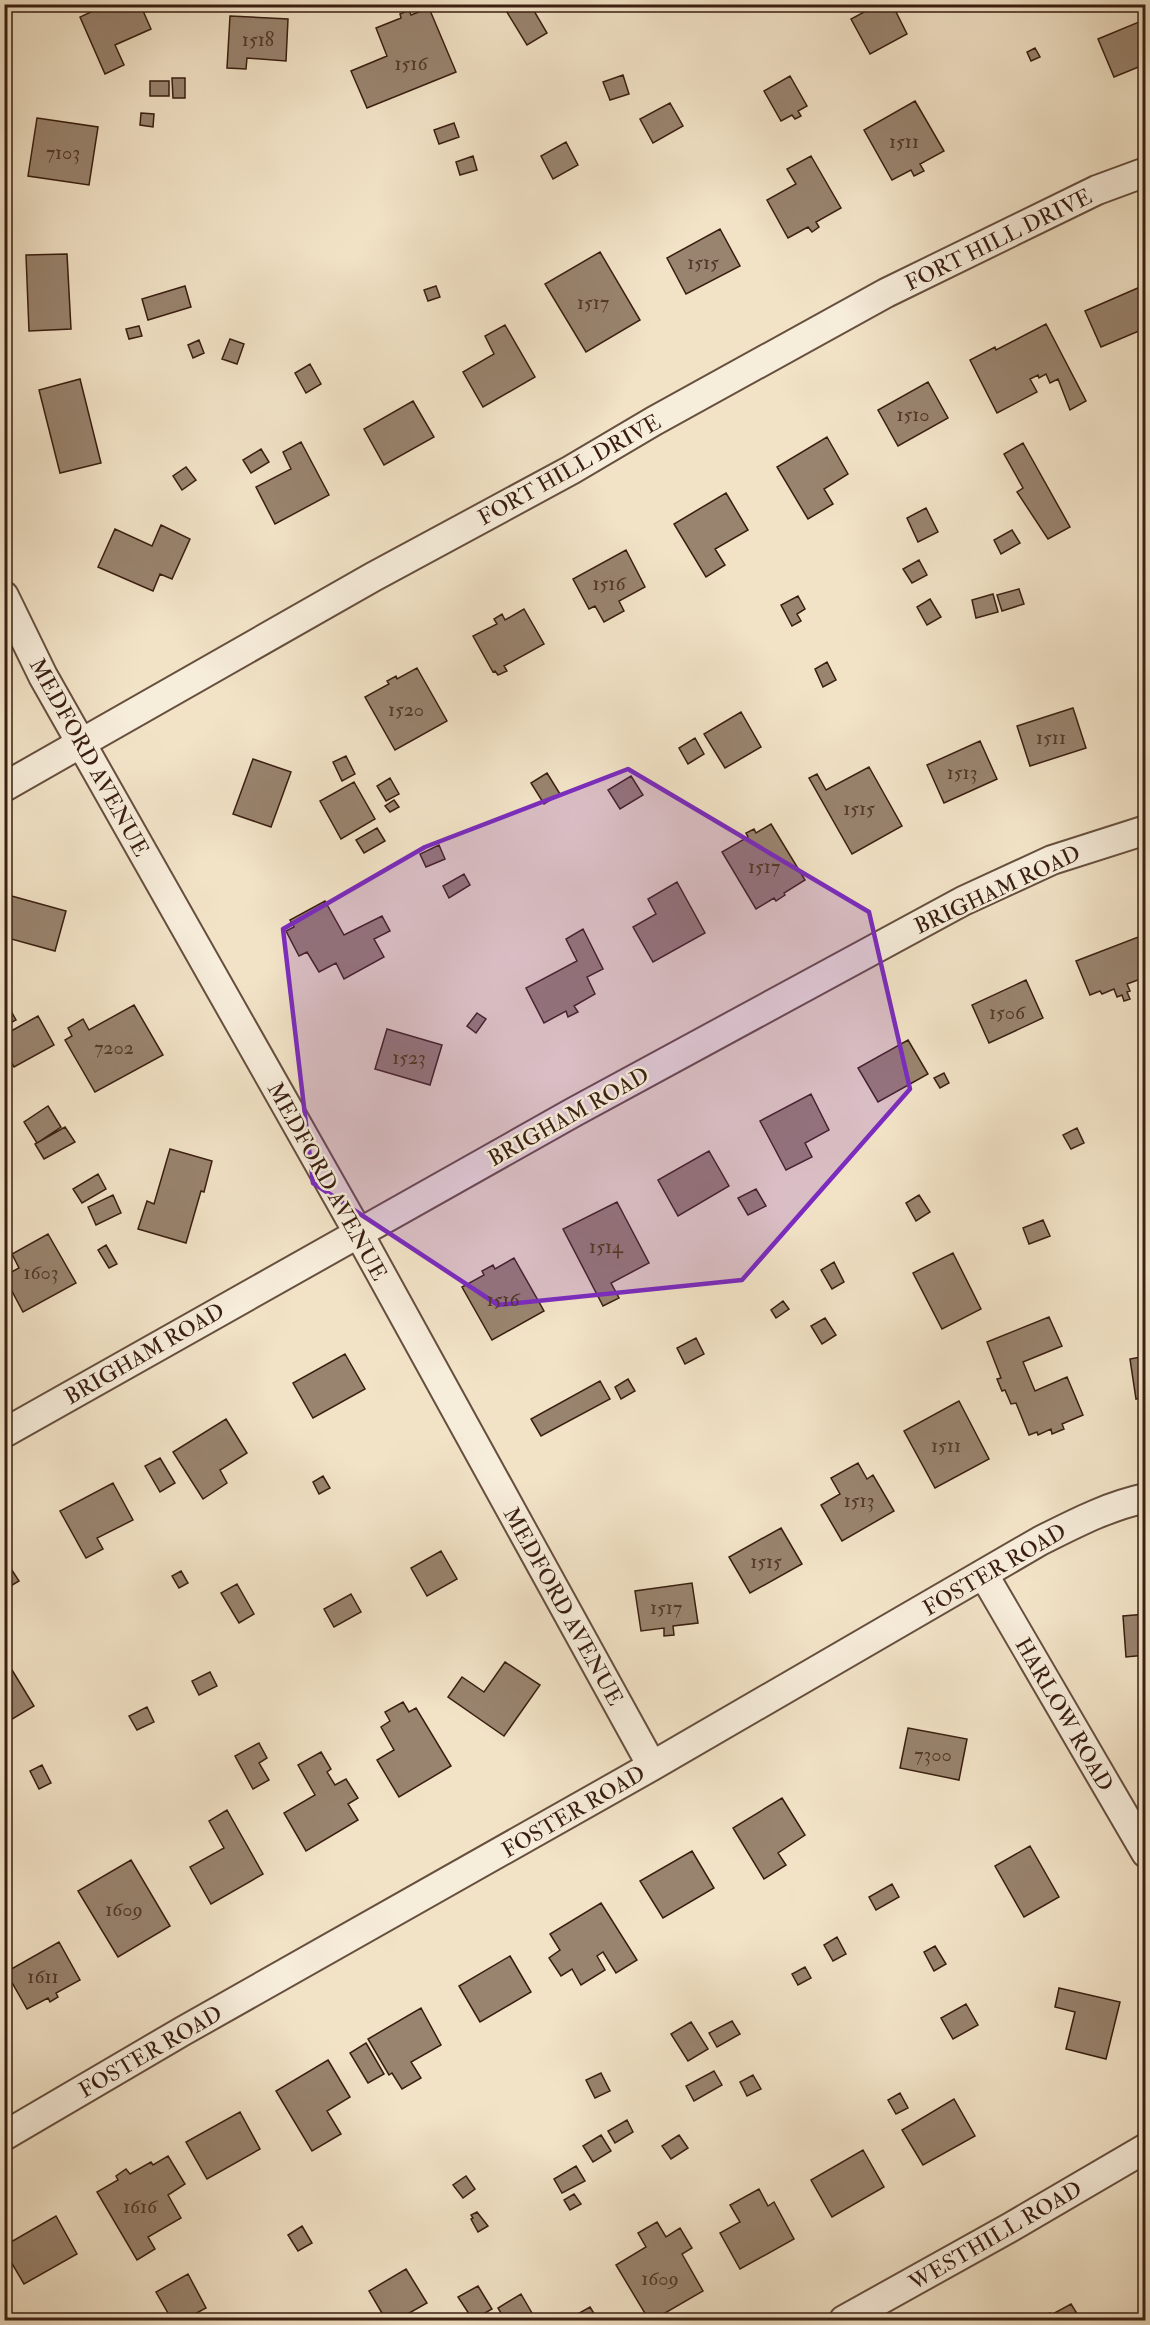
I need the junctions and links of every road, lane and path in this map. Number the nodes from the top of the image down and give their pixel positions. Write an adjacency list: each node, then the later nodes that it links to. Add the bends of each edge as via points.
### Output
1 (1146, 172): 3 (street, FORT HILL DRIVE, via 1097,190 886,293)
2 (4, 596): 3 (street, MEDFORD AVENUE)
3 (81, 744): 4 (street, FORT HILL DRIVE); 6 (street, MEDFORD AVENUE)
4 (4, 787)
5 (1146, 830): 6 (street, BRIGHAM ROAD, via 1052,860 963,901 574,1112)
6 (359, 1234): 7 (street, BRIGHAM ROAD); 10 (street, MEDFORD AVENUE)
7 (4, 1433)
8 (1146, 1498): 9 (street, FOSTER ROAD, via 1085,1518)
9 (984, 1575): 10 (street, FOSTER ROAD); 11 (street, HARLOW ROAD)
10 (652, 1766): 12 (street, FOSTER ROAD)
11 (1146, 1852)
12 (4, 2136)
13 (1146, 2148): 14 (street, WESTHILL ROAD)
14 (844, 2320)

